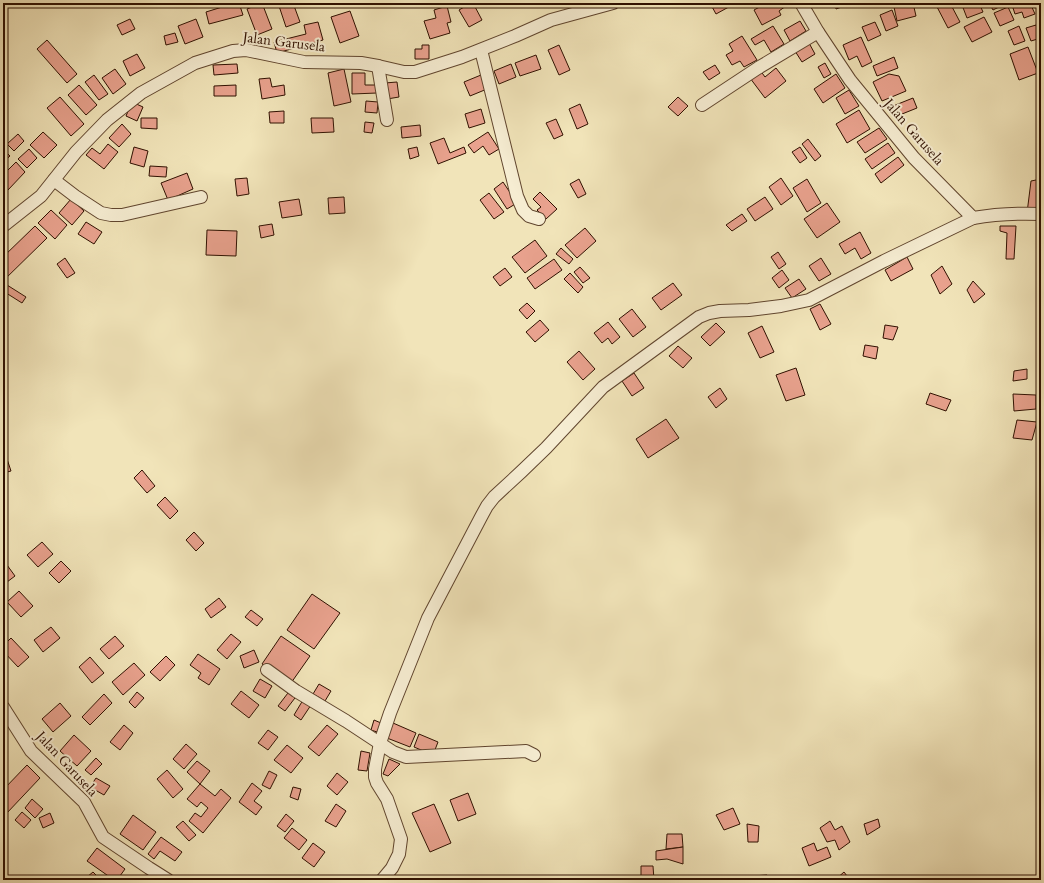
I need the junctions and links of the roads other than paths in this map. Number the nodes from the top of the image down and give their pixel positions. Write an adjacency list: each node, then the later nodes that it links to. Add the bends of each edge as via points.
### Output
1 (613, 3): 4 (street, Jalan Garusela, via 551,20)
2 (801, 3): 3 (street, Jalan Garusela)
3 (818, 32): 6 (street); 11 (street, Jalan Garusela, via 850,80 914,158)
4 (481, 50): 5 (street, Jalan Garusela, via 414,72); 12 (street, via 517,196 523,210 529,216)
5 (378, 66): 7 (street); 8 (street, Jalan Garusela, via 361,63 304,62 246,50 232,51 196,63 141,93 107,120 76,152)
6 (702, 105)
7 (387, 120)
8 (54, 180): 9 (street, via 101,213 111,215 122,215); 13 (street, Jalan Garusela, via 41,196)
9 (201, 197)
10 (1041, 214): 11 (street, via 992,214)
11 (973, 218): 16 (street, via 809,300 749,310 720,311 699,317 603,387 487,506 428,618)
12 (539, 219)
13 (3, 226)
14 (267, 670): 16 (street)
15 (3, 707): 18 (street, Jalan Garusela, via 31,751 84,802 103,837)
16 (380, 743): 17 (street, via 406,757 526,751); 19 (street, via 375,777 387,799 401,839 399,854)
17 (534, 755)
18 (168, 880)
19 (382, 880)

